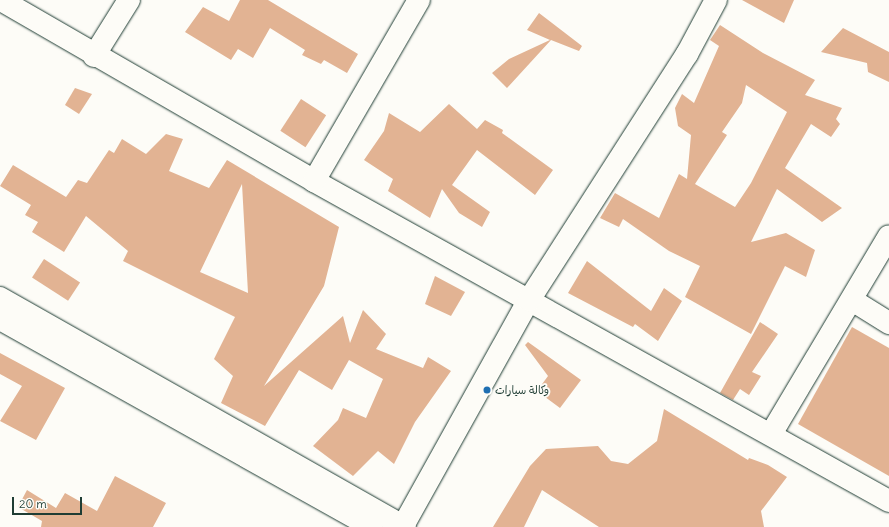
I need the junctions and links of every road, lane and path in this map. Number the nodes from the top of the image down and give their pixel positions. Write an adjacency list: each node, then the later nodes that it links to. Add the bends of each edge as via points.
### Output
1 (1, 0): 5 (street)
2 (128, 0): 5 (street)
3 (419, 0): 6 (street)
4 (716, 0): 9 (street, via 687,54)
5 (94, 56): 6 (street)
6 (314, 181): 9 (street)
7 (889, 236): 10 (street)
8 (0, 298): 15 (street)
9 (529, 300): 13 (street); 15 (street)
10 (852, 300): 12 (street); 13 (street)
11 (0, 319): 16 (street)
12 (889, 322)
13 (772, 434): 14 (street)
14 (889, 501)
15 (404, 526)
16 (372, 527)

